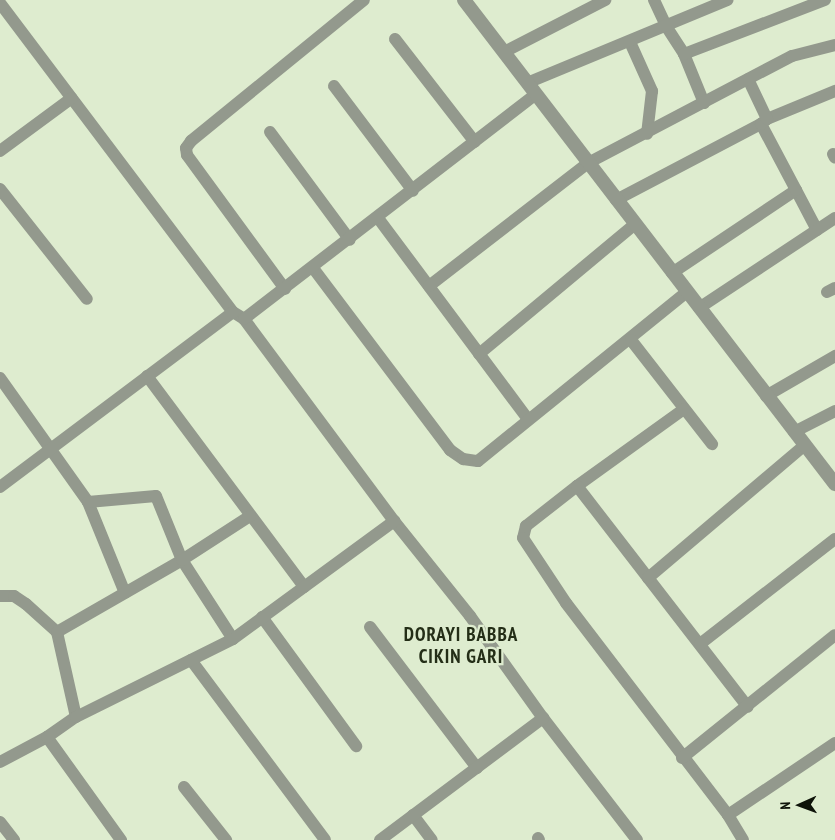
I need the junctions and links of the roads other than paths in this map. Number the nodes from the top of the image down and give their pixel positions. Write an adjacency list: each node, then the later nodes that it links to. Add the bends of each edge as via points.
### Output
1 (364, 0): 38 (street, via 186,148 187,155)
2 (464, 0): 12 (street)
3 (605, 0): 12 (street)
4 (654, 0): 8 (street)
5 (727, 0): 8 (street)
6 (825, 0): 13 (street)
7 (0, 3): 18 (street)
8 (666, 26): 10 (street); 13 (street)
9 (395, 39): 23 (street)
10 (630, 42): 16 (street); 22 (street, via 652,91)
11 (835, 45): 14 (street, via 792,56)
12 (504, 52): 16 (street)
13 (684, 54): 19 (street)
14 (748, 79): 19 (street); 20 (street)
15 (334, 86): 28 (street)
16 (531, 88): 23 (street); 25 (street)
17 (835, 91): 20 (street)
18 (72, 98): 24 (street); 42 (street)
19 (704, 103): 22 (street)
20 (764, 121): 27 (street); 29 (street)
21 (270, 132): 34 (street)
22 (647, 134): 25 (street)
23 (475, 142): 28 (street)
24 (0, 152)
25 (588, 163): 29 (street); 37 (street)
26 (0, 189): 40 (street)
27 (796, 190): 33 (street); 36 (street)
28 (413, 191): 30 (street)
29 (616, 200): 32 (street)
30 (378, 218): 34 (street); 37 (street)
31 (835, 218): 33 (street)
32 (635, 224): 36 (street); 45 (street)
33 (817, 230): 41 (street)
34 (350, 240): 35 (street)
35 (313, 268): 38 (street); 52 (street, via 450,450 463,460 478,461)
36 (672, 273): 39 (street)
37 (429, 286): 45 (street)
38 (285, 289): 43 (street)
39 (687, 292): 41 (street); 44 (street)
40 (86, 299)
41 (699, 308): 49 (street)
42 (233, 312): 43 (street); 47 (street)
43 (244, 319): 62 (street)
44 (631, 340): 50 (street); 52 (street)
45 (479, 354): 52 (street)
46 (835, 356): 49 (street)
47 (147, 376): 56 (street); 61 (street)
48 (0, 378): 56 (street)
49 (766, 396): 53 (street)
50 (684, 409): 54 (street); 58 (street)
51 (835, 411): 53 (street)
52 (528, 419)
53 (794, 432): 55 (street)
54 (712, 444)
55 (804, 445): 57 (street); 65 (street)
56 (51, 449): 59 (street); 60 (street)
57 (835, 484)
58 (576, 486): 65 (street); 82 (street, via 526,526 522,538 566,603)
59 (0, 487)
60 (88, 502): 64 (street, via 156,496); 67 (street)
61 (250, 516): 64 (street); 66 (street)
62 (394, 521): 66 (street); 78 (street, via 470,616)
63 (835, 539): 74 (street)
64 (182, 560): 67 (street); 73 (street)
65 (648, 578): 74 (street)
66 (304, 587): 69 (street)
67 (125, 593): 71 (street)
68 (0, 596): 71 (street, via 14,596)
69 (262, 617): 73 (street); 81 (street)
70 (370, 627): 84 (street)
71 (57, 632): 77 (street)
72 (835, 635): 76 (street)
73 (233, 639): 75 (street)
74 (700, 644): 76 (street)
75 (191, 660): 77 (street); 92 (street)
76 (748, 707): 82 (street)
77 (76, 717): 79 (street)
78 (543, 718): 84 (street); 95 (street)
79 (47, 737): 83 (street); 89 (street)
80 (835, 742): 87 (street)
81 (356, 746)
82 (682, 758): 87 (street)
83 (0, 762)
84 (477, 768): 86 (street)
85 (184, 787): 91 (street)
86 (413, 815): 93 (street); 94 (street)
87 (728, 815): 96 (street)
88 (0, 822): 90 (street)
89 (120, 839)
90 (14, 840)
91 (226, 840)
92 (324, 840)
93 (380, 840)
94 (432, 840)
95 (637, 840)
96 (743, 840)

